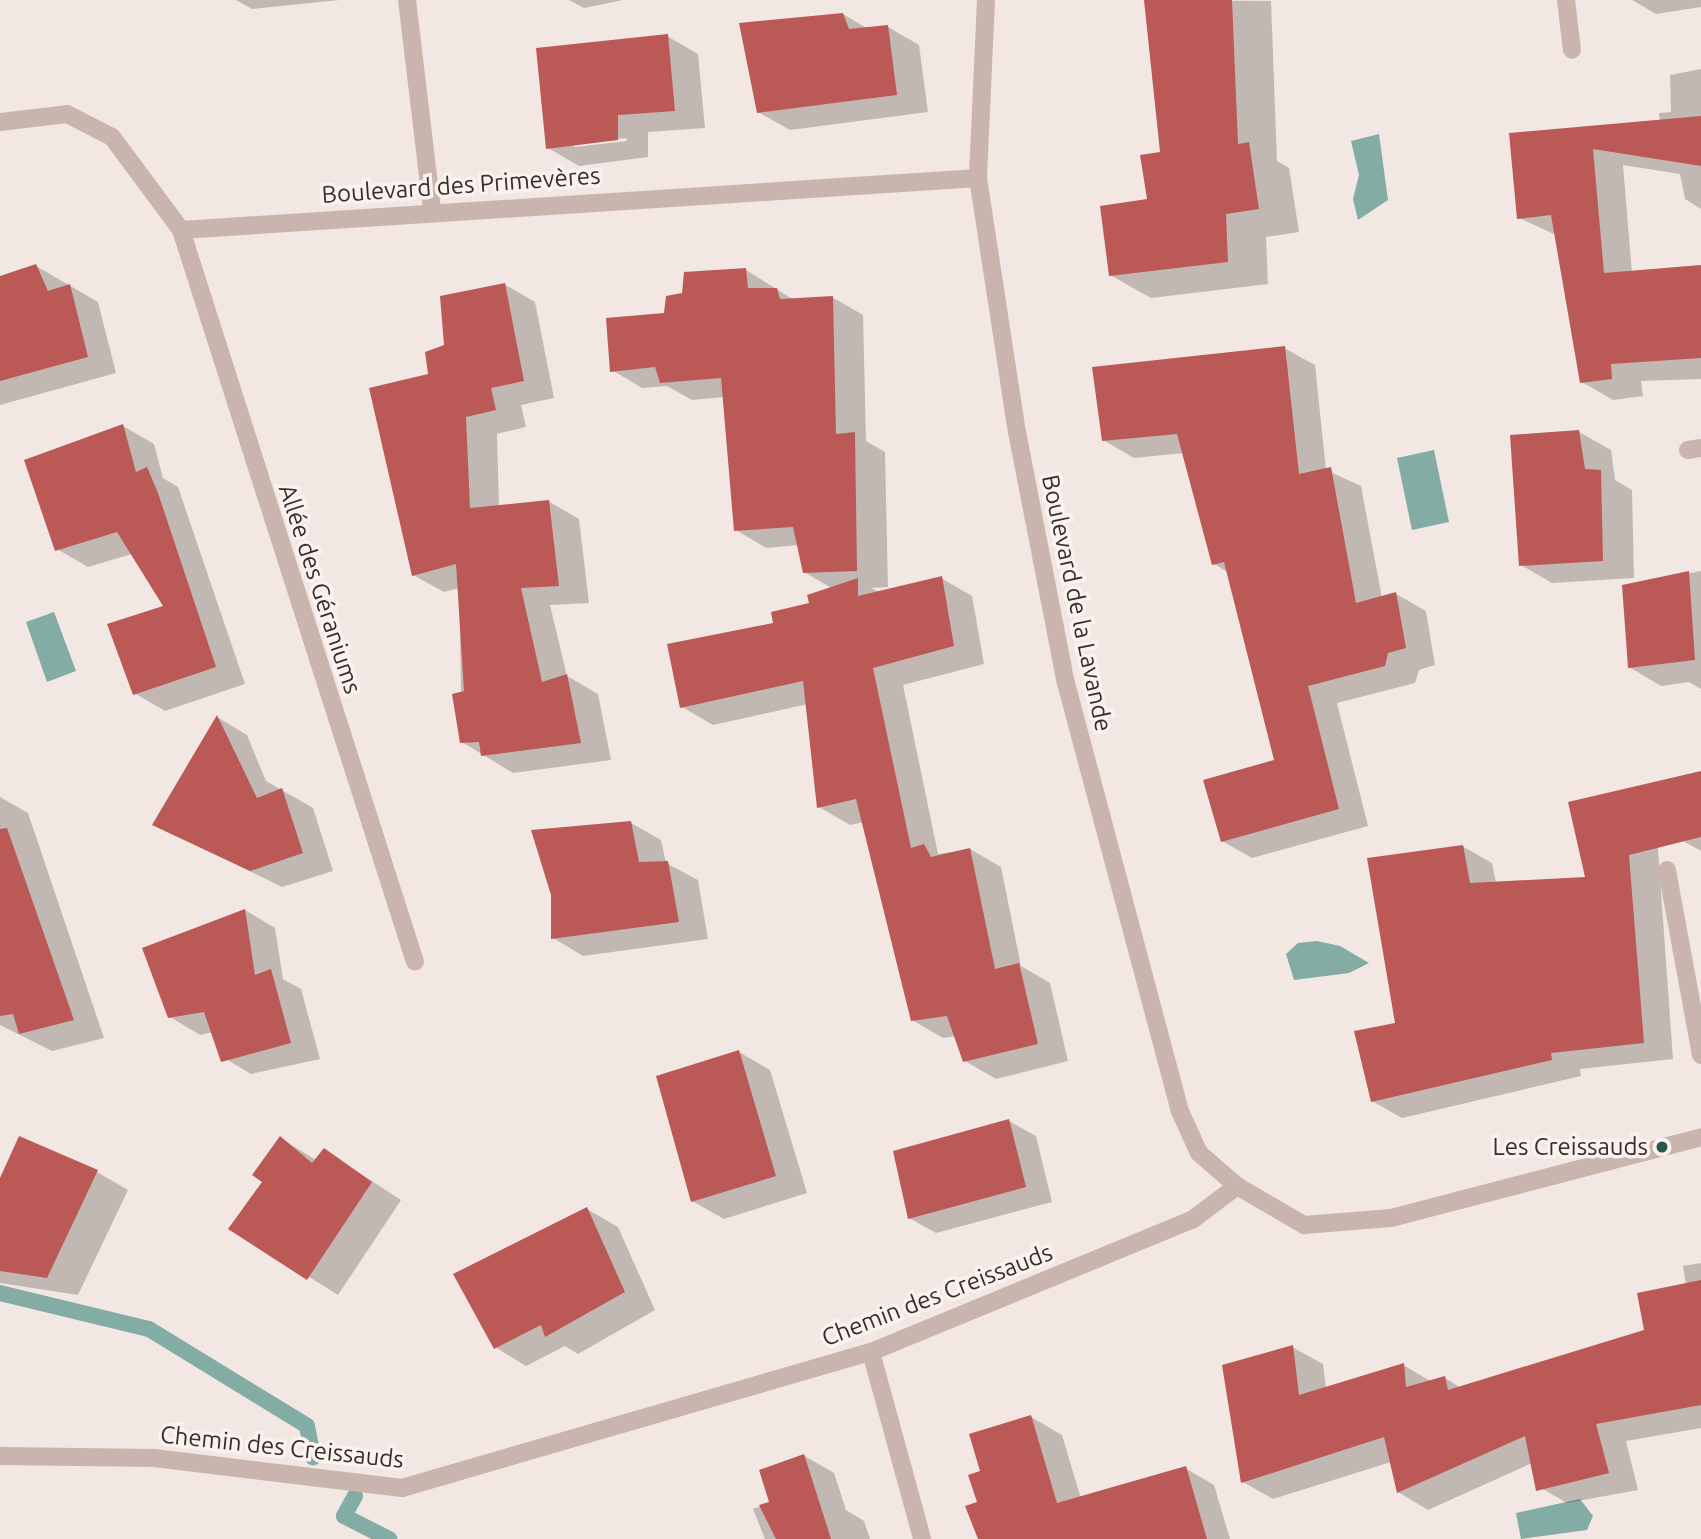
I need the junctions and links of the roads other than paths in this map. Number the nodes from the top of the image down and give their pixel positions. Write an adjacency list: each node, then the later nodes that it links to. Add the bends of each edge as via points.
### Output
1 (407, 0): 7 (street)
2 (986, 0): 6 (street, Boulevard de la Lavande)
3 (1566, 0): 4 (street)
4 (1572, 50)
5 (0, 122): 8 (street, via 67,114 112,137)
6 (978, 178): 7 (street, Boulevard des Primevères); 13 (street, Boulevard de la Lavande, via 1017,432 1066,683 1179,1109 1199,1153)
7 (432, 209): 8 (street, Boulevard des Primevères)
8 (181, 230): 10 (street, Allée des Géraniums)
9 (1667, 870): 11 (street)
10 (415, 962)
11 (1701, 1055)
12 (1701, 1137): 13 (street, via 1391,1218 1304,1225)
13 (1237, 1186): 14 (street, Chemin des Creissauds, via 1192,1220)
14 (871, 1352): 15 (street, Chemin des Creissauds, via 402,1488 153,1458); 16 (street)
15 (0, 1456)
16 (922, 1539)

